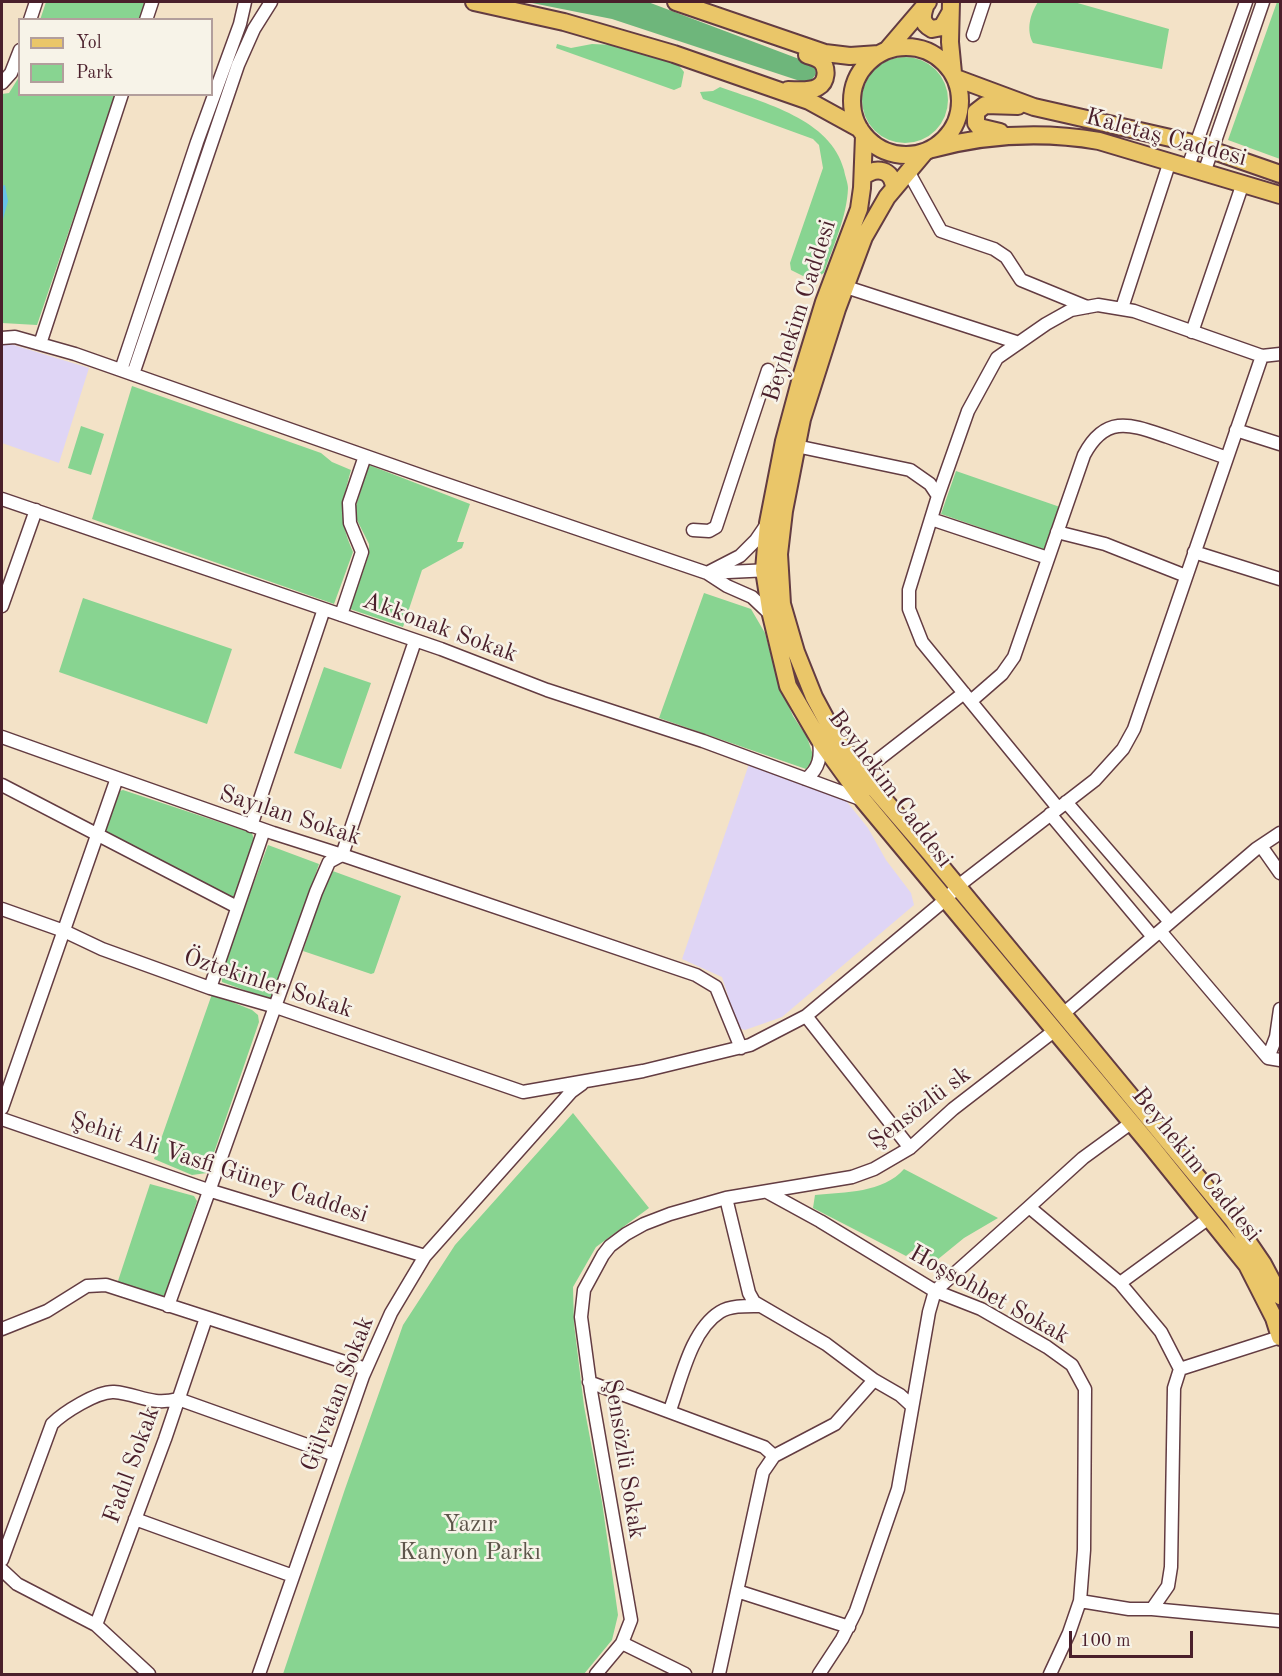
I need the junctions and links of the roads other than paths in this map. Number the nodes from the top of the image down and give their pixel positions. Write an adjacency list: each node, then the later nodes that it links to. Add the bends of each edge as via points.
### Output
1 (36, 2): 12 (street)
2 (152, 2): 13 (street)
3 (244, 2): 45 (street)
4 (270, 2): 45 (street, via 238,66)
5 (474, 2): 20 (main road, via 611,34)
6 (676, 2): 15 (main road)
7 (927, 2): 11 (main road, via 923,21 932,29 942,27); 16 (main road)
8 (984, 2): 14 (street)
9 (1246, 2): 25 (street)
10 (1263, 2): 25 (street)
11 (951, 6): 18 (main road)
12 (31, 18)
13 (147, 18)
14 (974, 35)
15 (777, 38): 16 (main road, via 825,53 850,56); 20 (main road, via 821,61 826,73 818,88)
16 (883, 52): 18 (main road, via 911,47 927,51 942,60); 23 (main road, via 862,70 854,84 852,107)
17 (18, 55): 19 (street)
18 (954, 75): 22 (main road, Kaletaş Caddesi); 26 (main road, via 961,101 957,120 947,137)
19 (2, 83)
20 (779, 90): 23 (main road, via 825,109)
21 (121, 96): 41 (street)
22 (1034, 107): 24 (main road, via 985,105 976,112 976,123 984,130); 25 (main road, Kaletaş Caddesi)
23 (862, 133): 26 (main road, via 892,154 908,156); 31 (main road, Beyhekim Caddesi)
24 (1026, 134): 26 (main road, Kaletaş Caddesi, via 982,137); 27 (main road, Kaletaş Caddesi, via 1099,141)
25 (1205, 148): 28 (street); 30 (main road, Kaletaş Caddesi)
26 (928, 151): 29 (main road, Beyhekim Caddesi)
27 (1170, 161): 28 (main road, Kaletaş Caddesi); 37 (street)
28 (1196, 170): 32 (main road, Kaletaş Caddesi)
29 (908, 171): 33 (main road, Beyhekim Caddesi); 36 (street, via 941,231 994,249 1006,257 1021,280)
30 (1281, 174)
31 (863, 177): 33 (main road, via 875,170 884,171); 55 (main road, Beyhekim Caddesi, via 859,209 824,302 784,441)
32 (1243, 183): 34 (main road, Kaletaş Caddesi); 38 (street)
33 (894, 188): 35 (main road, Beyhekim Caddesi, via 864,237)
34 (1281, 195)
35 (846, 287): 40 (street); 48 (main road, Beyhekim Caddesi, via 801,419)
36 (1088, 307): 37 (street); 40 (street, via 1071,310)
37 (1122, 308): 38 (street)
38 (1192, 332): 43 (street)
39 (2, 338): 41 (street, via 15,337)
40 (1019, 343): 51 (street, via 998,358 968,411)
41 (40, 344): 45 (street)
42 (1281, 354): 43 (street)
43 (1262, 356): 46 (street)
44 (768, 370): 56 (street, via 716,527 709,531)
45 (127, 372): 49 (street)
46 (1236, 430): 47 (street); 50 (street)
47 (1281, 444)
48 (796, 446): 51 (street, via 910,470 930,484); 60 (main road, Beyhekim Caddesi, via 779,554)
49 (365, 456): 61 (street); 66 (street, via 349,503 350,523 363,552)
50 (1227, 458): 57 (street, via 1131,424 1100,433 1084,455); 58 (street)
51 (938, 496): 54 (street)
52 (2, 499): 53 (street, Akkonak Sokak)
53 (36, 510): 64 (street); 65 (street, Akkonak Sokak)
54 (931, 519): 59 (street); 69 (street, via 909,590 909,609 922,642)
55 (768, 523): 60 (main road, Beyhekim Caddesi); 61 (street, via 740,556)
56 (693, 530)
57 (1057, 532): 59 (street); 62 (street, via 1105,544)
58 (1194, 552): 62 (street); 63 (street)
59 (1048, 558): 69 (street, via 1014,657 1002,674)
60 (772, 570): 61 (street); 67 (main road, Beyhekim Caddesi); 72 (main road, Beyhekim Caddesi, via 814,698)
61 (707, 573): 67 (street, via 752,597)
62 (1186, 576): 77 (street, via 1134,729 1123,749 1095,780)
63 (1281, 579)
64 (2, 606)
65 (324, 609): 66 (street, Akkonak Sokak); 78 (street)
66 (341, 615): 68 (street, Akkonak Sokak)
67 (771, 615): 71 (main road, Beyhekim Caddesi, via 788,686)
68 (415, 641): 74 (street, Akkonak Sokak); 83 (street)
69 (967, 697): 72 (street); 77 (street)
70 (2, 737): 73 (street, Sayılan Sokak)
71 (819, 739): 74 (street, via 818,765); 76 (main road, Beyhekim Caddesi)
72 (861, 773): 85 (main road, Beyhekim Caddesi)
73 (117, 778): 78 (street, Sayılan Sokak); 81 (street)
74 (806, 778): 76 (street, Akkonak Sokak)
75 (2, 785): 81 (street)
76 (863, 800): 86 (main road, Beyhekim Caddesi)
77 (1058, 808): 85 (street); 89 (street); 91 (street)
78 (251, 826): 79 (street, Sayılan Sokak)
79 (264, 830): 83 (street, Sayılan Sokak); 87 (street)
80 (1281, 833): 82 (street)
81 (98, 834): 87 (street); 90 (street)
82 (1261, 846): 84 (street); 89 (street)
83 (342, 855): 93 (street, via 324,869); 98 (street, Sayılan Sokak, via 696,975 716,987)
84 (1281, 873)
85 (958, 886): 86 (street); 95 (main road, Beyhekim Caddesi)
86 (945, 900): 96 (street); 97 (main road, Beyhekim Caddesi)
87 (237, 907): 92 (street)
88 (2, 909): 90 (street, Öztekinler Sokak)
89 (1170, 922): 91 (street)
90 (64, 931): 92 (street, Öztekinler Sokak); 101 (street)
91 (1156, 934): 95 (street); 99 (street)
92 (210, 988): 93 (street, Öztekinler Sokak)
93 (276, 1007): 100 (street, Öztekinler Sokak, via 524,1092); 105 (street)
94 (1281, 1009): 99 (street)
95 (1063, 1014): 114 (main road, Beyhekim Caddesi, via 1233,1220)
96 (806, 1016): 98 (street); 104 (street)
97 (1054, 1031): 103 (main road, Beyhekim Caddesi); 104 (street, Şensözlü sk, via 953,1109)
98 (741, 1048): 100 (street)
99 (1274, 1059)
100 (586, 1082): 111 (street, Gülvatan Sokak, via 571,1092)
101 (2, 1108)
102 (2, 1119): 105 (street, Şehit Ali Vasfi Güney Caddesi)
103 (1131, 1123): 108 (street, via 1083,1158); 109 (main road, Beyhekim Caddesi)
104 (910, 1148): 106 (street, Şensözlü sk, via 852,1178)
105 (208, 1190): 111 (street, Şehit Ali Vasfi Güney Caddesi); 115 (street)
106 (767, 1192): 107 (street, Şensözlü sk); 113 (street, Hoşsohbet Sokak)
107 (726, 1198): 110 (street, Şensözlü sk, via 644,1224); 116 (street, via 749,1293)
108 (1029, 1207): 112 (street); 113 (street)
109 (1209, 1218): 112 (street); 119 (main road, Beyhekim Caddesi, via 1247,1265)
110 (610, 1246): 123 (street, Şensözlü Sokak, via 584,1290 581,1317)
111 (425, 1256): 120 (street, Gülvatan Sokak, via 391,1313)
112 (1120, 1283): 121 (street, via 1161,1332)
113 (935, 1291): 125 (street); 134 (street, Hoşsohbet Sokak, via 981,1309 1047,1347 1072,1365 1085,1389)
114 (1281, 1296)
115 (168, 1306): 117 (street); 118 (street, via 106,1285 87,1286 47,1311)
116 (761, 1306): 122 (street, via 826,1344); 126 (street, via 720,1312 706,1325 693,1344)
117 (206, 1318): 120 (street); 124 (street, Fadıl Sokak)
118 (2, 1329)
119 (1281, 1337): 121 (street)
120 (366, 1369): 127 (street, Gülvatan Sokak)
121 (1180, 1369): 135 (street, via 1174,1388 1171,1568 1168,1586)
122 (874, 1380): 125 (street); 128 (street, via 834,1424)
123 (590, 1382): 126 (street); 139 (street, Şensözlü Sokak, via 631,1620)
124 (178, 1399): 127 (street); 129 (street, Fadıl Sokak); 130 (street, via 162,1403 105,1393 63,1414 52,1424)
125 (912, 1406): 138 (street, via 898,1489)
126 (670, 1410): 128 (street, via 764,1447)
127 (335, 1455): 132 (street, Gülvatan Sokak)
128 (774, 1456): 133 (street, via 763,1472)
129 (135, 1520): 132 (street); 137 (street, Fadıl Sokak)
130 (2, 1560)
131 (2, 1570): 137 (street, via 17,1584)
132 (293, 1576): 141 (street, Gülvatan Sokak)
133 (737, 1591): 138 (street); 144 (street)
134 (1080, 1601): 135 (street); 146 (street, Hoşsohbet Sokak)
135 (1152, 1609): 136 (street)
136 (1281, 1620)
137 (96, 1625): 140 (street)
138 (849, 1626): 145 (street)
139 (622, 1643): 142 (street, Şensözlü Sokak); 143 (street)
140 (149, 1674)
141 (259, 1674)
142 (596, 1674)
143 (685, 1674)
144 (719, 1674)
145 (819, 1674)
146 (1050, 1674)

